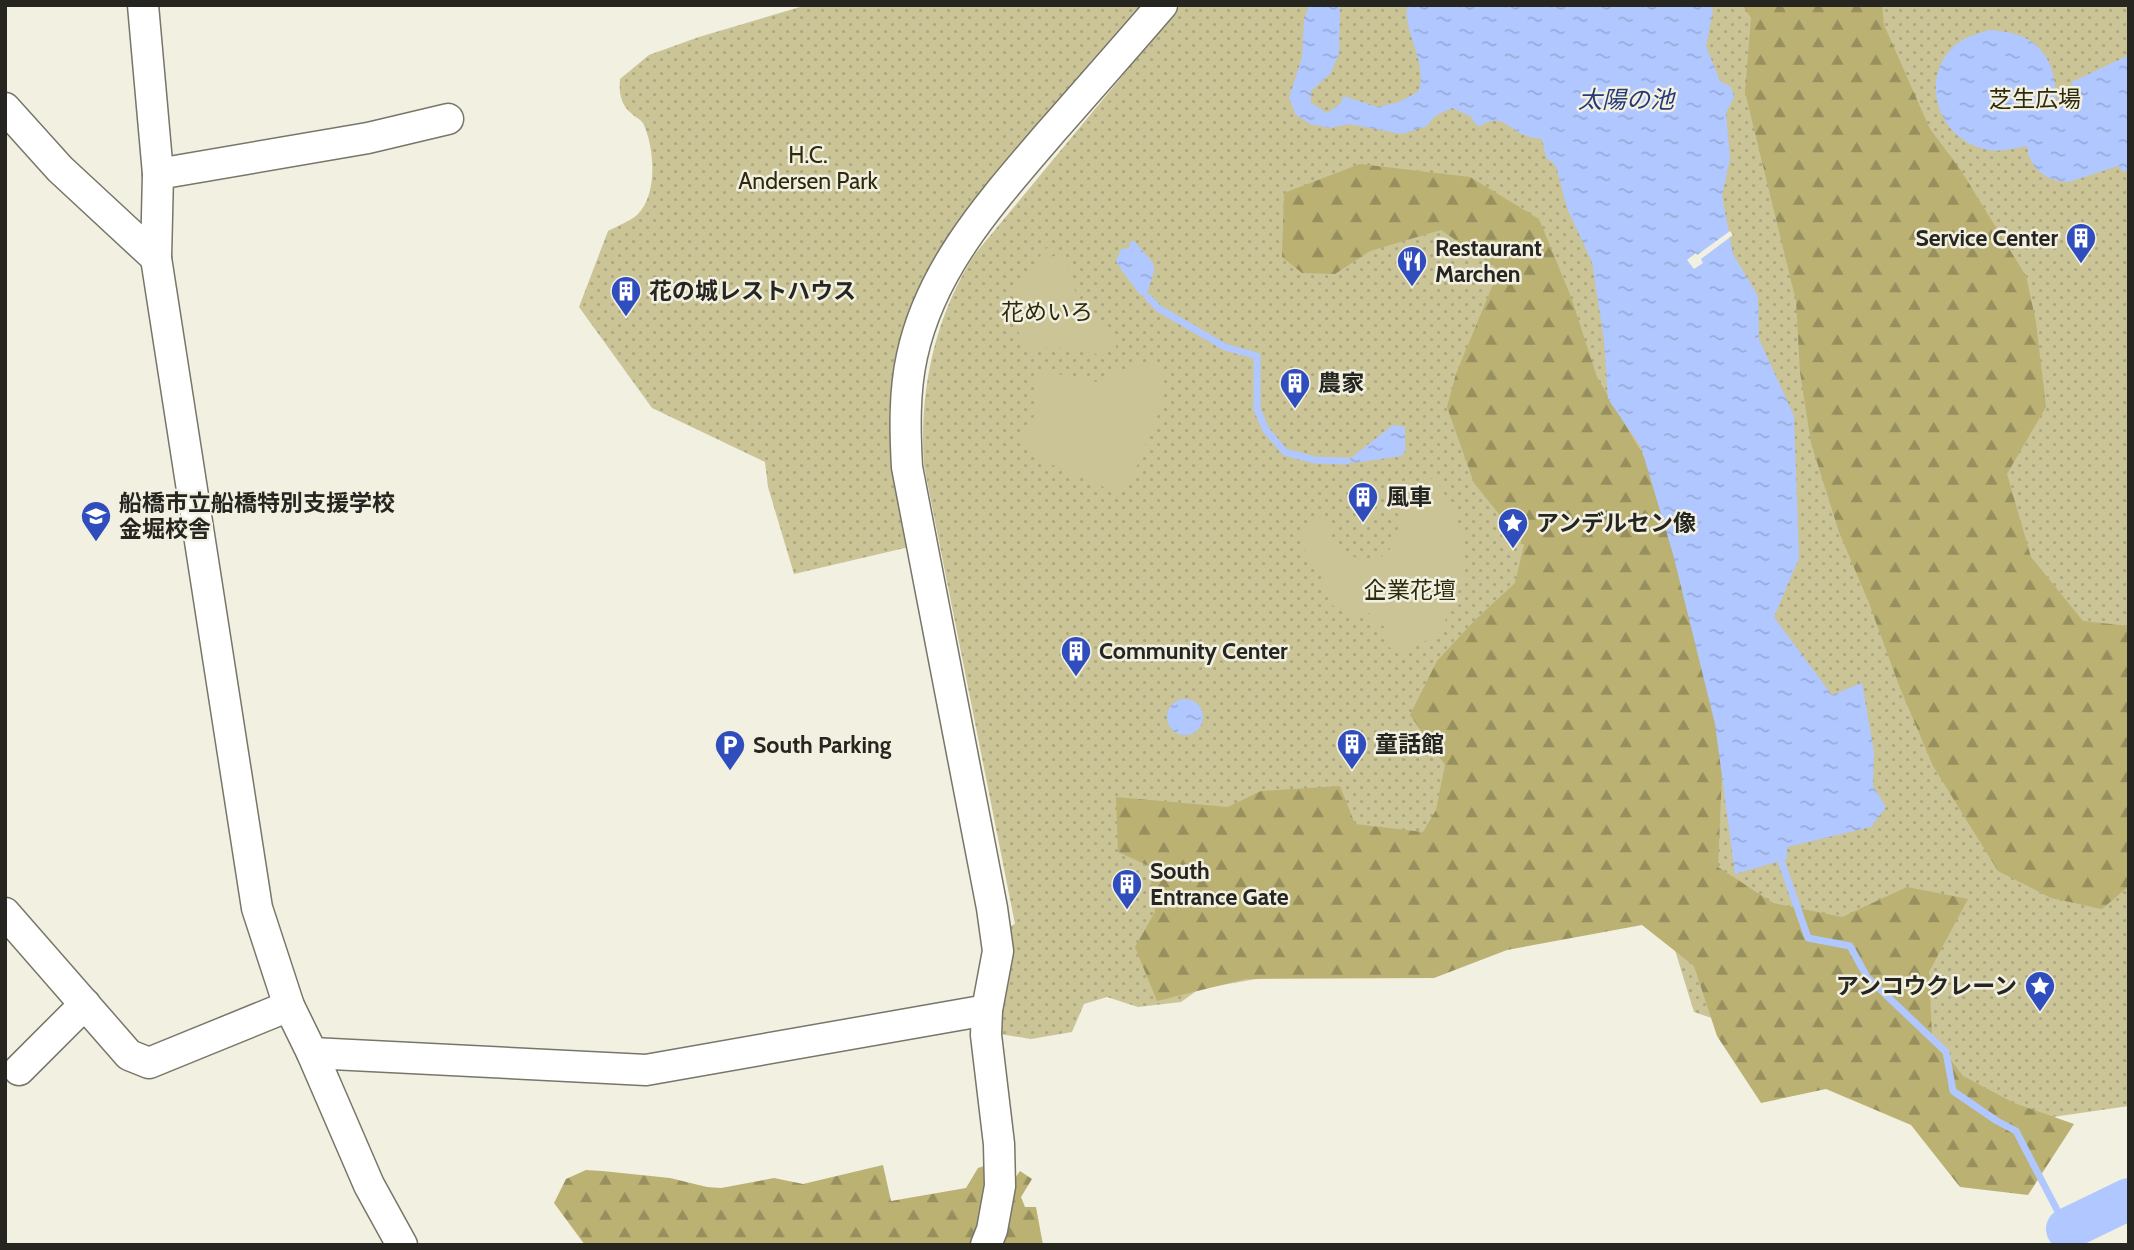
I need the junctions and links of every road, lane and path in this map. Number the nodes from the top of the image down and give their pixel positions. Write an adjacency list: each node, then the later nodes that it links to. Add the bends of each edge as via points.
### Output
1 (143, 5): 5 (street)
2 (1162, 5): 10 (street, via 1002,189 960,245 935,289 908,372 907,467 998,951)
3 (5, 108): 6 (street, via 60,169)
4 (448, 119): 5 (street, via 368,138)
5 (158, 174): 6 (street)
6 (156, 258): 9 (street, via 257,908)
7 (6, 916): 8 (street)
8 (85, 1004): 9 (street, via 129,1055 149,1063); 12 (street)
9 (289, 1006): 11 (street)
10 (987, 1010): 11 (street, via 646,1070); 14 (street, via 1000,1186)
11 (312, 1053): 13 (street, via 369,1185)
12 (19, 1070)
13 (402, 1245)
14 (986, 1245)

